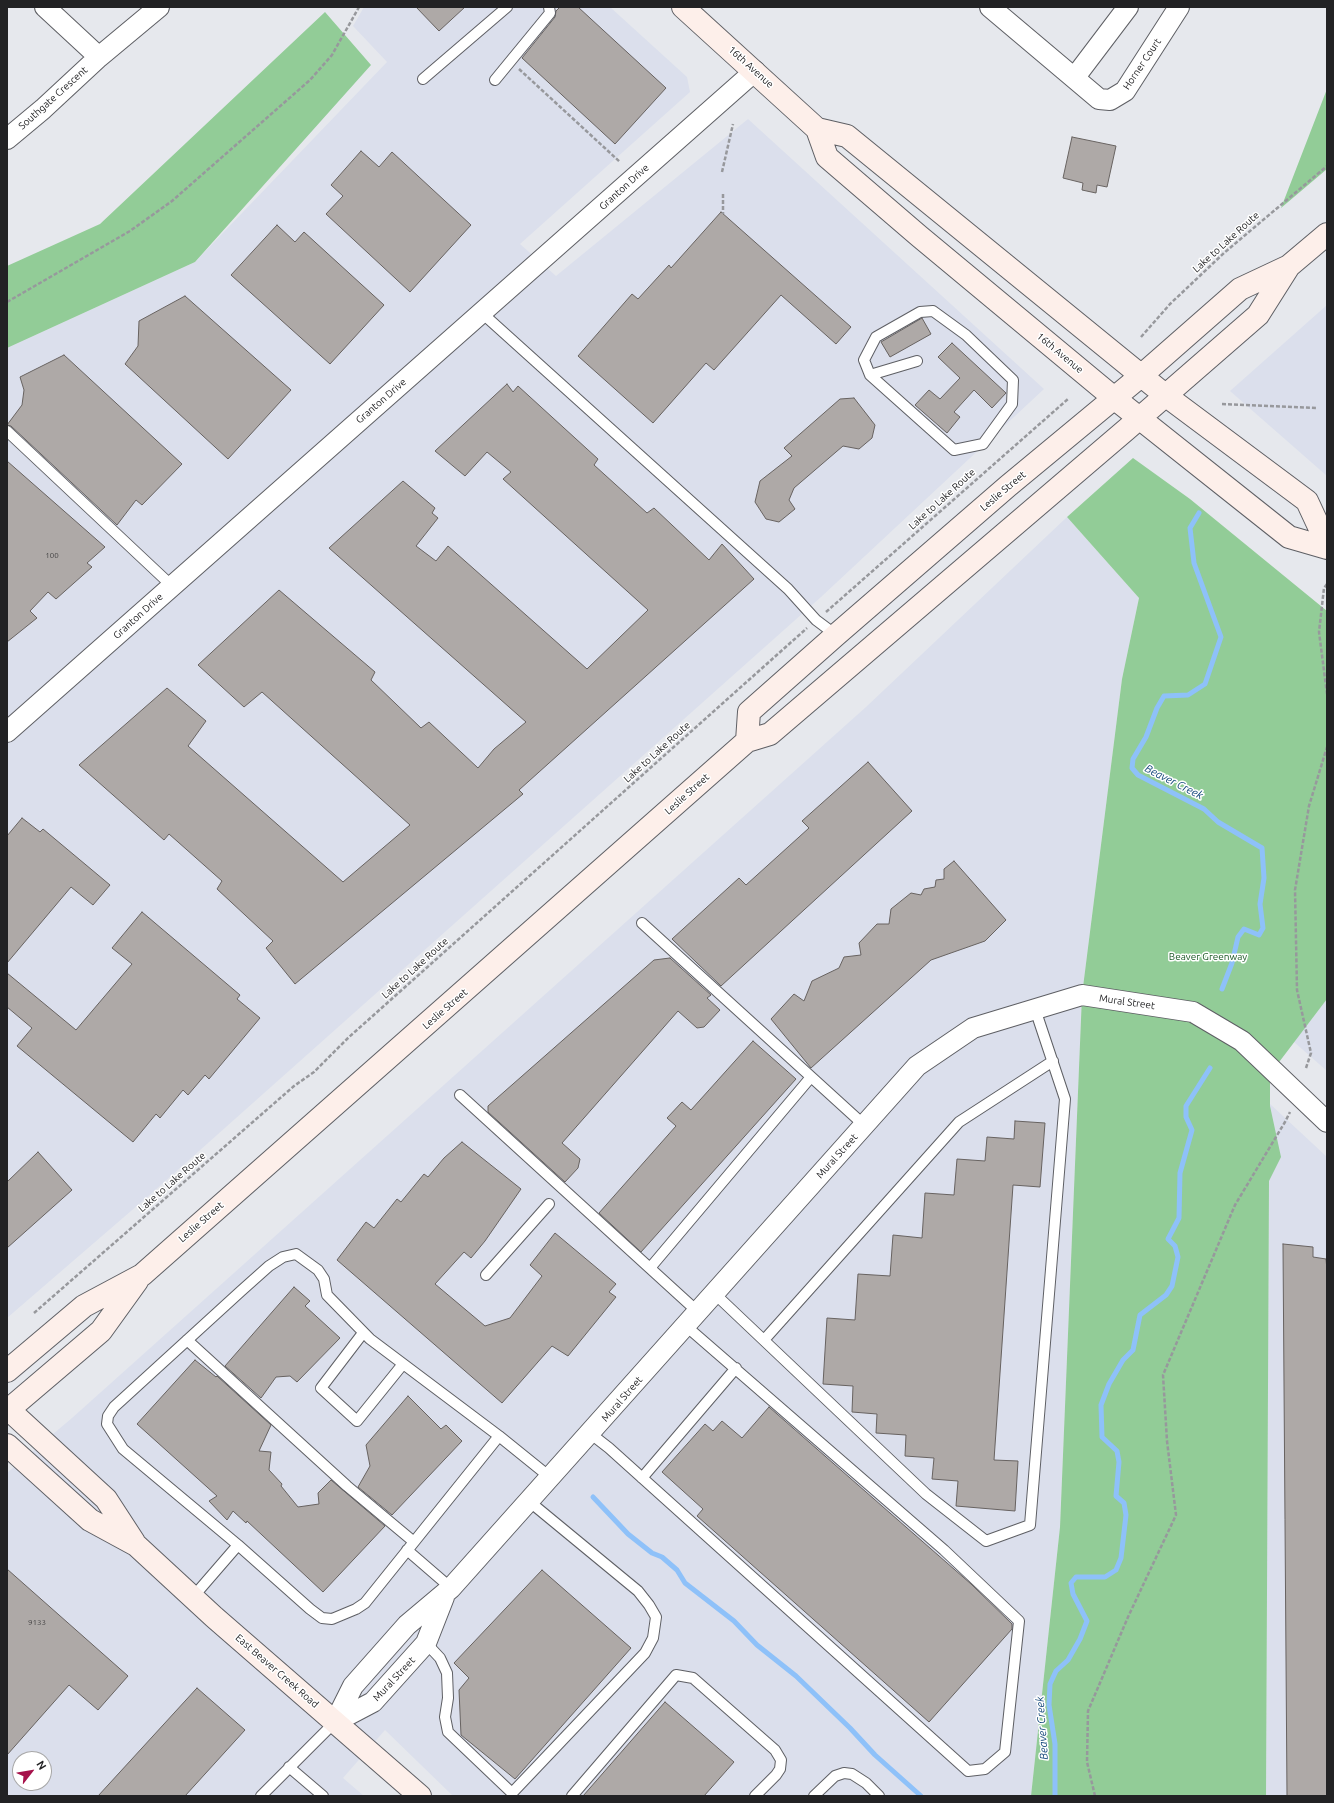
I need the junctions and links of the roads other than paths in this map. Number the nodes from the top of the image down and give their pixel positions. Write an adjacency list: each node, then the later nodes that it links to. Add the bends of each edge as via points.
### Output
1 (45, 7): 9 (street)
2 (159, 7): 9 (street, Southgate Crescent)
3 (507, 7): 12 (lane)
4 (549, 7): 13 (lane, via 550,13)
5 (683, 7): 10 (main road, 16th Avenue)
6 (990, 7): 11 (street, Horner Court)
7 (1128, 7): 11 (street)
8 (1179, 7): 11 (street, Horner Court, via 1125,91 1118,96 1110,100 1100,99)
9 (99, 57): 15 (street, Southgate Crescent, via 44,109)
10 (755, 71): 14 (main road, 16th Avenue); 18 (street, Granton Drive)
11 (1075, 78)
12 (423, 79)
13 (495, 80)
14 (817, 129): 21 (main road, 16th Avenue, via 847,136); 23 (main road, 16th Avenue, via 827,157)
15 (7, 138)
16 (1327, 234): 17 (main road, Leslie Street)
17 (1289, 266): 21 (main road, Leslie Street, via 1240,288); 22 (main road, Leslie Street, via 1258,315)
18 (482, 313): 28 (street, Granton Drive); 29 (lane, via 788,589 816,620)
19 (917, 361): 20 (lane)
20 (870, 375): 20 (lane, via 954,450 983,444 1012,404 1013,380 966,336 933,311 920,312 876,336 864,360)
21 (1142, 375): 22 (main road, 16th Avenue); 23 (main road, Leslie Street)
22 (1165, 395): 24 (main road, Leslie Street); 26 (main road, 16th Avenue, via 1307,501)
23 (1114, 398): 24 (main road, 16th Avenue); 29 (main road, Leslie Street)
24 (1140, 417): 27 (main road, 16th Avenue, via 1289,537); 31 (main road, Leslie Street, via 770,734)
25 (7, 430): 28 (lane)
26 (1327, 544)
27 (1327, 548)
28 (172, 586): 30 (street, Granton Drive)
29 (836, 635): 31 (main road, Leslie Street, via 749,712)
30 (7, 732)
31 (747, 741): 41 (main road, Leslie Street)
32 (642, 923): 35 (lane)
33 (1035, 1009): 34 (lane); 37 (street, Mural Street, via 1082,996 1193,1012 1242,1041); 38 (street, Mural Street, via 973,1028 917,1066)
34 (1052, 1061): 47 (lane, via 959,1122); 47 (lane, via 1065,1099 1030,1525 986,1541 926,1494)
35 (812, 1077): 38 (lane); 40 (lane)
36 (460, 1095): 40 (lane)
37 (1327, 1122)
38 (864, 1126): 43 (street, Mural Street)
39 (549, 1204): 42 (lane)
40 (650, 1268): 44 (lane)
41 (142, 1275): 50 (main road, Leslie Street, via 84,1306); 51 (main road, Leslie Street, via 101,1331)
42 (486, 1275)
43 (715, 1294): 44 (street, Mural Street); 47 (lane)
44 (692, 1319): 49 (lane); 52 (street, Mural Street)
45 (363, 1333): 46 (lane, via 327,1295 324,1279 318,1270 296,1254 283,1257 269,1266); 48 (lane); 48 (lane, via 321,1388 357,1421)
46 (187, 1340): 59 (lane, via 114,1407 108,1416 107,1424 123,1450); 60 (lane)
47 (764, 1340)
48 (403, 1364): 53 (lane)
49 (736, 1368): 56 (lane); 56 (lane, via 944,1550 1019,1621 1005,1752 985,1769 968,1771)
50 (7, 1371)
51 (8, 1410): 58 (main road, East Beaver Creek Road, via 106,1499)
52 (591, 1434): 55 (street, Mural Street); 56 (lane)
53 (499, 1436): 55 (lane); 60 (lane)
54 (7, 1445): 58 (main road, East Beaver Creek Road, via 90,1520)
55 (551, 1478): 57 (street, Mural Street)
56 (642, 1478)
57 (530, 1502): 61 (street, Mural Street); 63 (lane, via 638,1592 649,1605 656,1617 653,1638 645,1653 512,1793 448,1732 445,1717 448,1698 447,1674 440,1658)
58 (136, 1545): 62 (main road, East Beaver Creek Road)
59 (238, 1545): 60 (lane, via 310,1609 322,1618 332,1620 361,1606); 62 (lane)
60 (410, 1546): 61 (lane)
61 (448, 1592): 63 (street, Mural Street); 64 (street, Mural Street, via 407,1625 353,1686)
62 (193, 1598): 64 (main road, East Beaver Creek Road)
63 (426, 1643): 64 (street, Mural Street, via 373,1702)
64 (335, 1722): 65 (lane); 68 (main road, East Beaver Creek Road)
65 (289, 1767): 66 (lane); 67 (lane)
66 (261, 1796)
67 (323, 1796)
68 (420, 1796)
69 (572, 1796): 70 (lane, via 676,1675 693,1678 775,1750 781,1760 780,1770)
70 (755, 1796)
71 (814, 1796): 72 (lane, via 835,1776 844,1773 852,1774)
72 (879, 1796)

